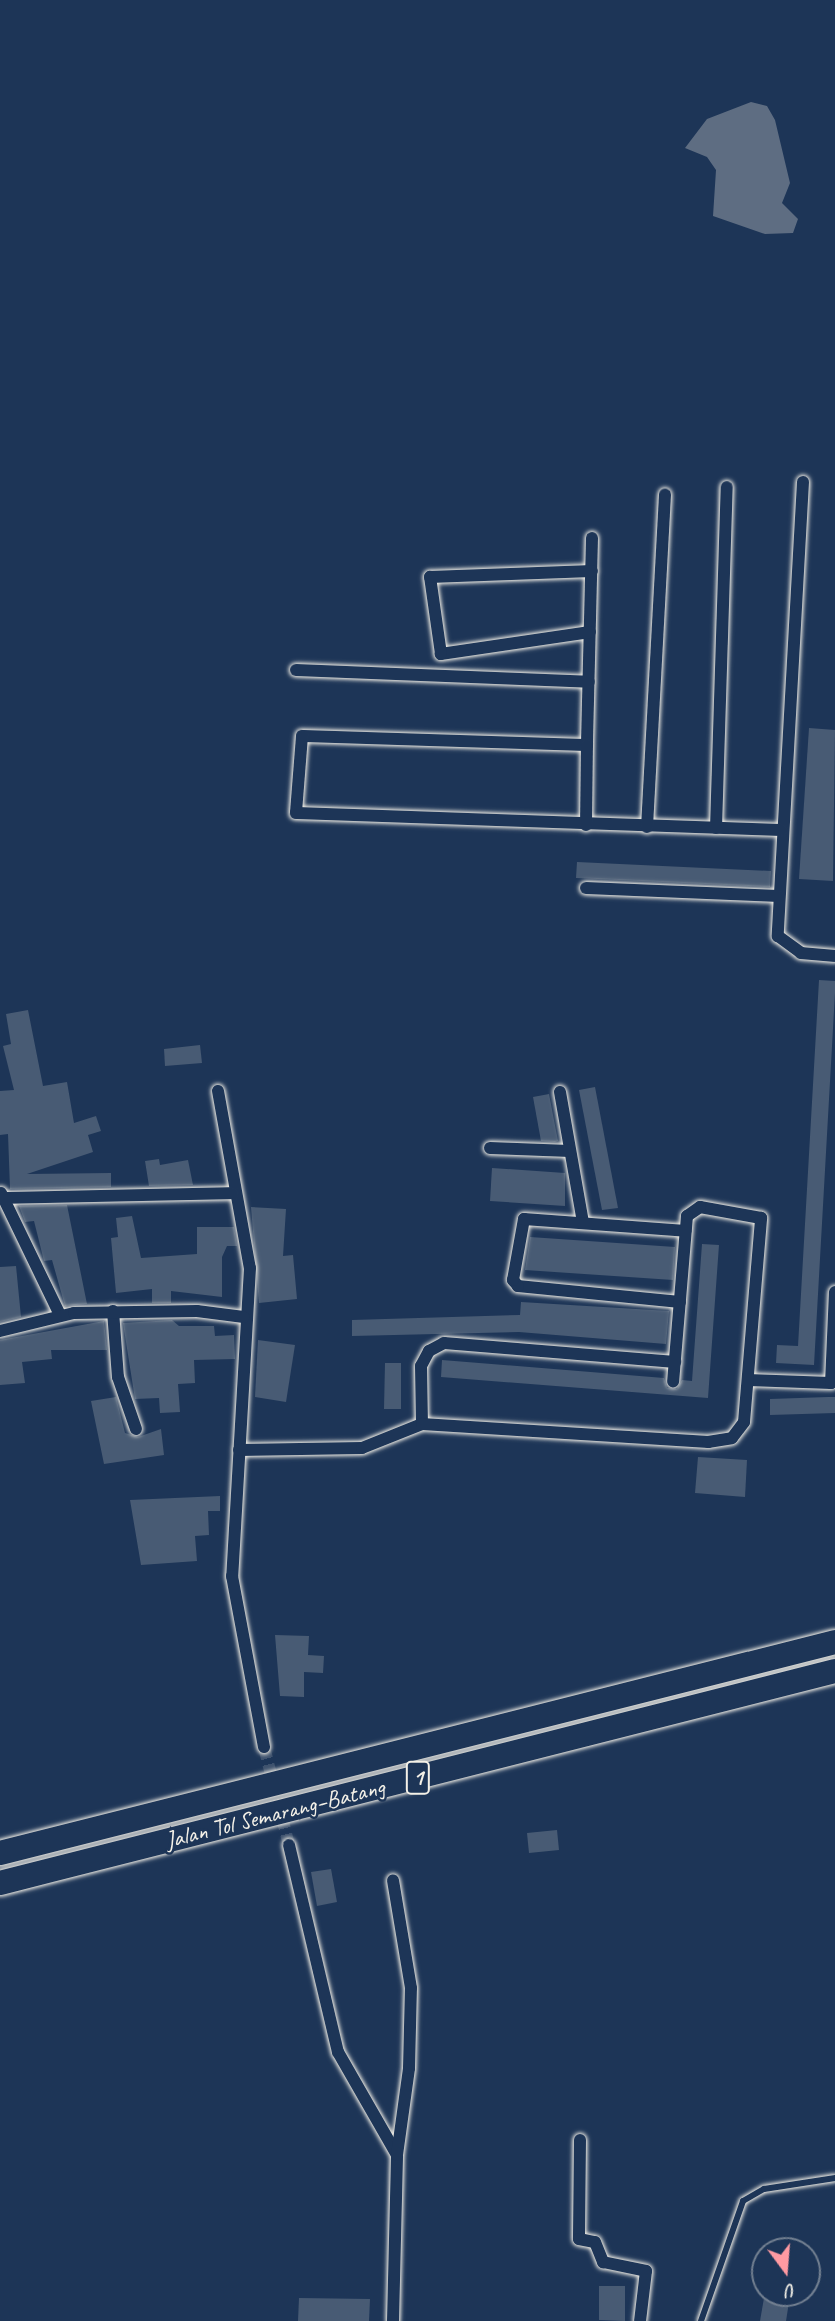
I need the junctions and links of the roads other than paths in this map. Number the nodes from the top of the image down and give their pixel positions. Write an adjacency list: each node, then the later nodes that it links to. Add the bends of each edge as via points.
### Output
1 (803, 482): 15 (street)
2 (727, 487): 14 (street)
3 (665, 494): 13 (street)
4 (593, 538): 5 (street)
5 (592, 571): 6 (street); 7 (street, via 430,576)
6 (590, 632): 7 (street); 10 (street)
7 (441, 654): 9 (street)
8 (296, 670): 9 (street)
9 (444, 676): 10 (street)
10 (589, 682): 11 (street)
11 (587, 745): 12 (street); 12 (street, via 302,736 296,813)
12 (586, 825): 13 (street)
13 (647, 827): 14 (street)
14 (716, 828): 15 (street)
15 (782, 830): 17 (street)
16 (586, 888): 17 (street)
17 (779, 896): 18 (street, via 780,944)
18 (835, 956)
19 (218, 1091): 23 (street)
20 (560, 1092): 22 (street)
21 (490, 1148): 22 (street)
22 (570, 1151): 26 (street)
23 (233, 1193): 24 (street); 32 (street, via 250,1263)
24 (1, 1194): 25 (street)
25 (4, 1212): 31 (street)
26 (583, 1223): 27 (street); 29 (street, via 520,1221 515,1284)
27 (686, 1231): 29 (street); 37 (street, via 687,1216 700,1207 761,1218)
28 (835, 1294): 34 (street)
29 (680, 1302): 35 (street)
30 (113, 1311): 31 (street); 32 (street); 40 (street, via 118,1377)
31 (60, 1315): 33 (street)
32 (244, 1317): 41 (street)
33 (0, 1331)
34 (834, 1358): 38 (street)
35 (675, 1362): 36 (street); 39 (street, via 444,1342 421,1366)
36 (673, 1381)
37 (748, 1381): 38 (street); 39 (street, via 743,1429 716,1442)
38 (833, 1383)
39 (422, 1424): 41 (street, via 362,1447)
40 (136, 1429)
41 (239, 1450): 44 (street, via 232,1576)
42 (835, 1642): 46 (highway, Jalan Tol Semarang–Batang / 1)
43 (835, 1671): 48 (highway, Jalan Tol Semarang–Batang / 1)
44 (264, 1747)
45 (289, 1844): 50 (street, via 338,2052)
46 (0, 1853)
47 (393, 1881): 50 (street, via 411,1988)
48 (0, 1883)
49 (580, 2140): 53 (street, via 579,2239 595,2242 603,2262 645,2270)
50 (397, 2155): 52 (street)
51 (835, 2178): 54 (lane, via 764,2189 743,2200)
52 (393, 2321)
53 (640, 2321)
54 (701, 2321)

